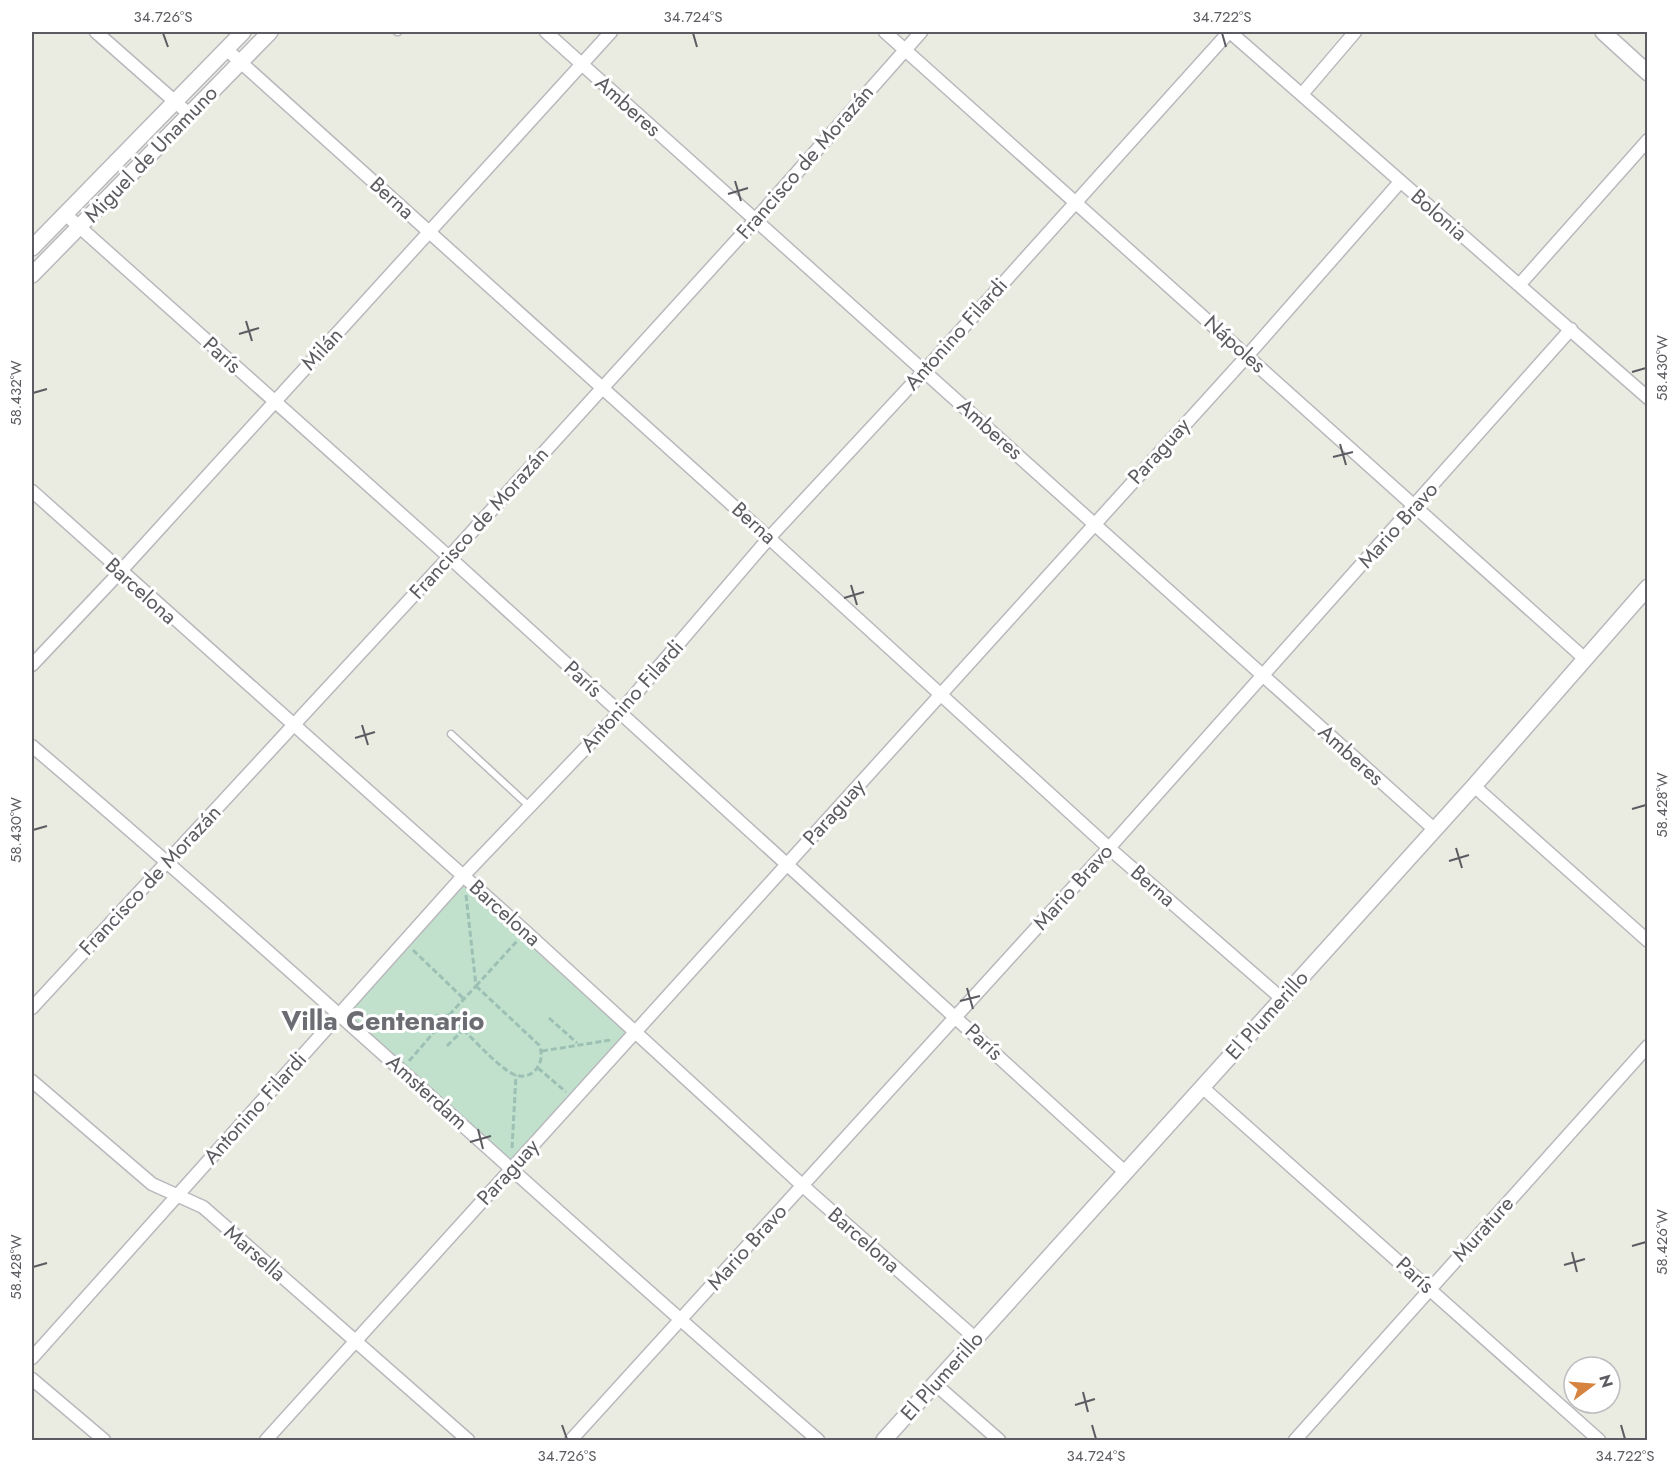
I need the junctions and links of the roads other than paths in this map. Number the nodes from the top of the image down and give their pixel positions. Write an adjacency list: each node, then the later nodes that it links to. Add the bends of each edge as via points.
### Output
1 (96, 32): 17 (street)
2 (243, 32): 12 (street, Miguel de Unamuno)
3 (270, 32): 13 (street, Miguel de Unamuno)
4 (546, 32): 14 (street, Amberes)
5 (611, 32): 14 (street, Milán)
6 (885, 32): 11 (street, Nápoles)
7 (921, 32): 11 (street, Francisco de Morazán)
8 (1230, 32): 16 (street, Bolonia); 21 (street, Antonino Filardi)
9 (1354, 32): 16 (street)
10 (1603, 32): 15 (street)
11 (905, 49): 21 (street, Nápoles); 23 (street, Francisco de Morazán)
12 (226, 50): 13 (street, Berna); 17 (street, Miguel de Unamuno)
13 (240, 62): 18 (street, Miguel de Unamuno); 25 (street, Berna)
14 (582, 64): 23 (street, Amberes); 25 (street, Milán)
15 (1647, 73)
16 (1303, 93): 20 (street, Bolonia)
17 (174, 102): 18 (street); 22 (street, Miguel de Unamuno)
18 (189, 114): 24 (street, Miguel de Unamuno)
19 (1647, 140): 28 (street)
20 (1401, 182): 28 (street, Bolonia); 30 (street, Paraguay)
21 (1076, 202): 30 (street, Nápoles); 31 (street, Antonino Filardi)
22 (65, 214): 24 (street, París); 26 (street, Miguel de Unamuno)
23 (755, 220): 31 (street, Amberes); 32 (street, Francisco de Morazán)
24 (79, 228): 27 (street, Miguel de Unamuno); 34 (street, París)
25 (430, 232): 32 (street, Berna); 34 (street, Milán)
26 (32, 248)
27 (32, 275)
28 (1520, 284): 29 (street, Bolonia)
29 (1570, 329): 33 (street, Bolonia); 36 (street, Mario Bravo)
30 (1248, 355): 36 (street, Nápoles); 37 (street, Paraguay)
31 (925, 370): 37 (street, Amberes); 38 (street, Antonino Filardi)
32 (602, 387): 38 (street, Berna); 39 (street, Francisco de Morazán)
33 (1647, 398)
34 (274, 402): 39 (street, París); 40 (street, Milán)
35 (32, 492): 40 (street, Barcelona)
36 (1415, 506): 42 (street, Nápoles); 44 (street, Mario Bravo)
37 (1094, 523): 44 (street, Amberes); 45 (street, Paraguay)
38 (770, 538): 45 (street, Berna); 46 (street, Antonino Filardi)
39 (449, 557): 46 (street, París); 47 (street, Francisco de Morazán)
40 (119, 573): 43 (street, Milán); 47 (street, Barcelona)
41 (1647, 587): 42 (street, El Plumerillo)
42 (1584, 658): 50 (street, El Plumerillo)
43 (32, 665)
44 (1261, 675): 52 (street, Amberes); 53 (street, Mario Bravo)
45 (940, 694): 53 (street, Berna); 55 (street, Paraguay)
46 (620, 712): 51 (street, Antonino Filardi); 55 (street, París)
47 (293, 725): 54 (street, Francisco de Morazán); 56 (street, Barcelona)
48 (451, 734): 51 (lane)
49 (32, 746): 54 (street, Amsterdam)
50 (1474, 786): 52 (street, El Plumerillo); 57 (street)
51 (530, 807): 56 (street, Antonino Filardi)
52 (1434, 829): 58 (street, El Plumerillo)
53 (1109, 848): 58 (street, Berna); 60 (street, Mario Bravo)
54 (168, 862): 59 (street, Francisco de Morazán); 61 (street, Amsterdam)
55 (786, 865): 60 (street, París); 62 (street, Paraguay)
56 (463, 876): 61 (street, Antonino Filardi); 62 (street, Barcelona)
57 (1647, 941)
58 (1281, 998): 65 (street, El Plumerillo)
59 (32, 1008)
60 (956, 1015): 67 (street, París); 68 (street, Mario Bravo)
61 (344, 1017): 66 (street, Amsterdam); 69 (street, Antonino Filardi)
62 (633, 1035): 66 (street, Paraguay); 68 (street, Barcelona)
63 (1647, 1046): 70 (street, Murature)
64 (32, 1081): 69 (street, Marsella, via 152,1184)
65 (1202, 1087): 67 (street, El Plumerillo); 70 (street, París)
66 (511, 1168): 71 (street, Amsterdam); 73 (street, Paraguay)
67 (1125, 1172): 72 (street, El Plumerillo)
68 (802, 1186): 71 (street, Mario Bravo); 72 (street, Barcelona)
69 (175, 1196): 73 (street, Marsella, via 203,1207); 74 (street, Antonino Filardi)
70 (1430, 1288): 84 (street, Murature); 85 (street, París)
71 (680, 1321): 80 (street, Mario Bravo); 81 (street, Amsterdam)
72 (975, 1338): 76 (street, El Plumerillo)
73 (355, 1342): 78 (street, Paraguay); 79 (street, Marsella)
74 (32, 1358)
75 (32, 1379): 77 (street)
76 (935, 1384): 82 (street, El Plumerillo); 83 (street)
77 (104, 1440)
78 (266, 1440)
79 (468, 1440)
80 (571, 1440)
81 (818, 1440)
82 (884, 1440)
83 (999, 1440)
84 (1295, 1440)
85 (1599, 1440)

